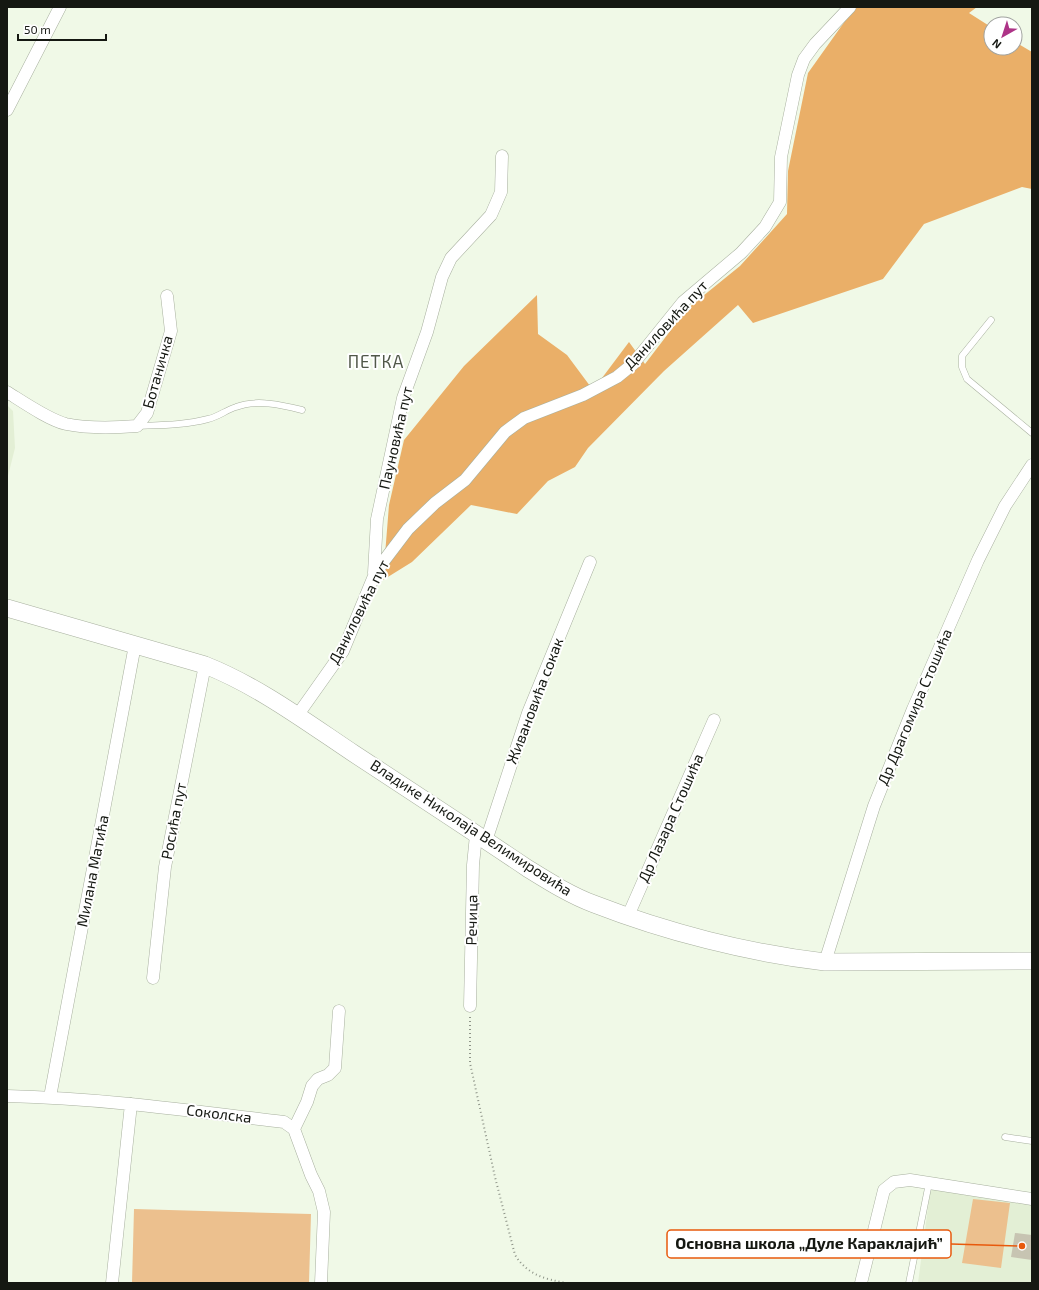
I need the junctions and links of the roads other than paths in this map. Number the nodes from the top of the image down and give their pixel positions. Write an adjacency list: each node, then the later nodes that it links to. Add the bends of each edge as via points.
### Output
1 (60, 7): 3 (street)
2 (850, 7): 13 (street, Даниловића пут, via 804,59 781,157 780,202 766,227 741,253 684,302 633,364 617,377 583,395 524,418 505,432 465,480 435,503 408,530)
3 (7, 110)
4 (502, 156): 13 (street, Пауновића пут, via 501,192 491,216 451,258 442,277 427,332 403,398 377,519)
5 (167, 296): 9 (street, Ботаничка, via 171,331 146,413)
6 (991, 320): 10 (lane, via 962,356 962,367 967,379)
7 (7, 392): 9 (street, Ботаничка, via 65,424 105,428)
8 (302, 410): 9 (lane, via 279,405 248,404 217,417 184,424)
9 (137, 426)
10 (1032, 433)
11 (1032, 465): 22 (street, Др Драгомира Стошића, via 1005,506 978,560 913,709 874,806)
12 (590, 562): 19 (street, Живановића сокак, via 528,713)
13 (374, 576): 17 (street, Даниловића пут, via 343,651)
14 (7, 608): 15 (street, Владике Николаја Велимировића)
15 (135, 645): 16 (street, Владике Николаја Велимировића); 27 (street, Милана Матића)
16 (205, 665): 17 (street, Владике Николаја Велимировића, via 254,688); 23 (street, Росића пут, via 165,867)
17 (297, 716): 19 (street, Владике Николаја Велимировића)
18 (714, 720): 20 (street, Др Лазара Стошића)
19 (481, 838): 20 (street, Владике Николаја Велимировића, via 558,887 593,904); 24 (street, Речица, via 473,865)
20 (628, 916): 22 (street, Владике Николаја Велимировића, via 714,941)
21 (1032, 961): 22 (street, Владике Николаја Велимировића)
22 (825, 962)
23 (153, 978)
24 (470, 1006)
25 (339, 1011): 29 (street, via 335,1068 312,1086)
26 (7, 1096): 27 (street, Соколска)
27 (50, 1097): 28 (street, Соколска)
28 (130, 1104): 29 (street, Соколска, via 284,1122); 34 (street)
29 (294, 1130): 35 (street, via 319,1191 324,1212)
30 (1005, 1137): 31 (lane)
31 (1032, 1141)
32 (929, 1183): 33 (street); 36 (street, via 910,1180 894,1182 884,1190); 37 (lane)
33 (1032, 1198)
34 (112, 1283)
35 (321, 1283)
36 (861, 1283)
37 (909, 1283)

